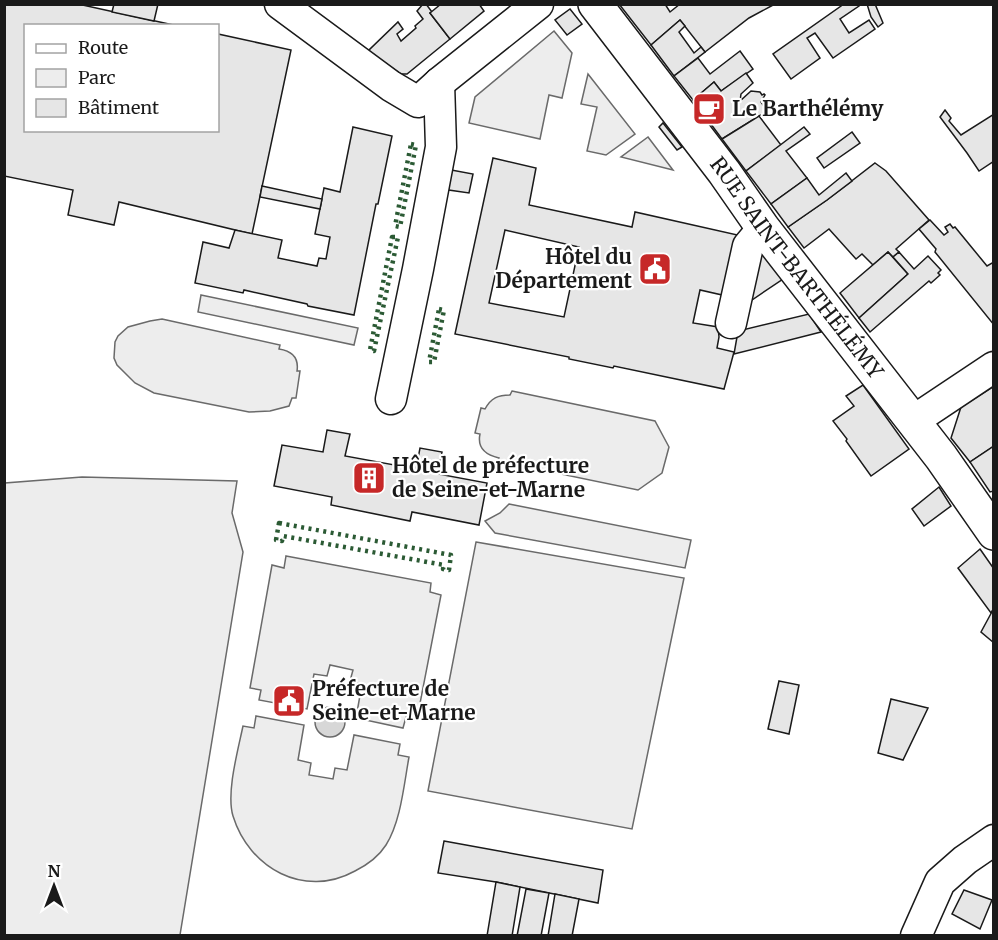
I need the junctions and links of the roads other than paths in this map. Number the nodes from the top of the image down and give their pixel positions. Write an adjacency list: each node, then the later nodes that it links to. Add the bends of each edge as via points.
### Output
1 (280, 4): 4 (street, via 418,102)
2 (538, 4): 4 (street)
3 (595, 4): 5 (main road, RUE SAINT-BARTHÉLÉMY)
4 (439, 83): 8 (street, via 441,147)
5 (763, 228): 6 (street, via 748,246); 9 (main road, RUE SAINT-BARTHÉLÉMY)
6 (731, 323)
7 (993, 367): 9 (street)
8 (391, 399)
9 (913, 421): 10 (main road, RUE SAINT-BARTHÉLÉMY)
10 (993, 533)
11 (993, 840): 12 (street, via 940,882)
12 (916, 936)

